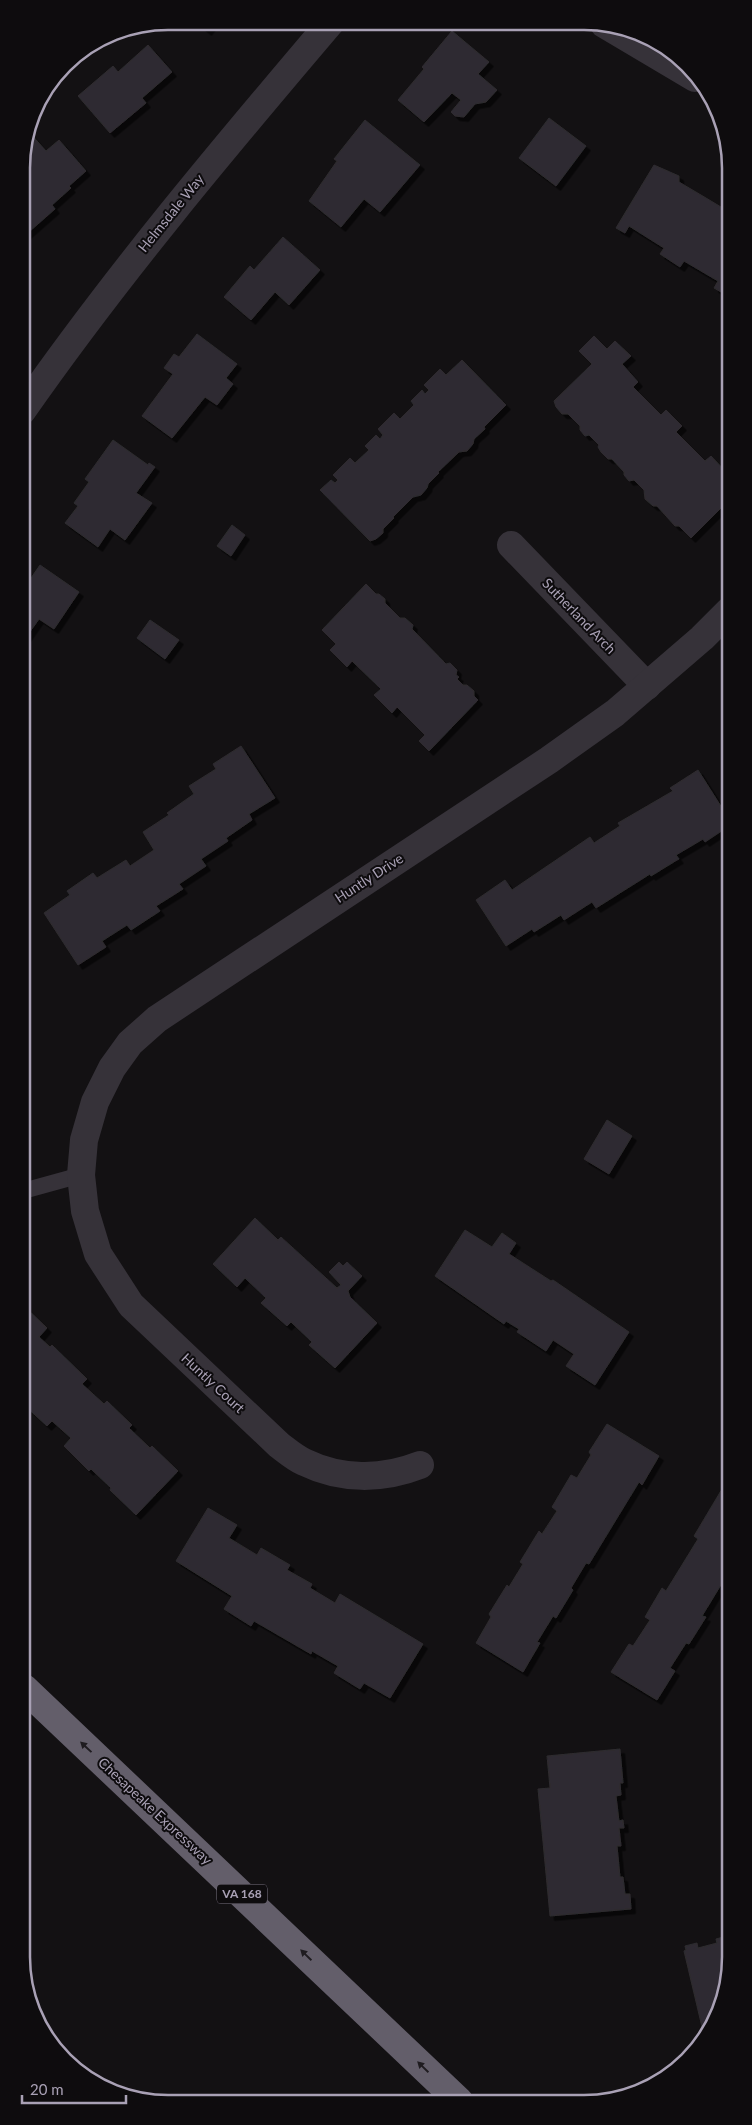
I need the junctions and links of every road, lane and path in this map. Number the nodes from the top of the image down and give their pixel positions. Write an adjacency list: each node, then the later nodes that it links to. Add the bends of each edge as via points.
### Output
1 (324, 30): 4 (street, Helmsdale Way, via 187,192)
2 (625, 36): 3 (street)
3 (677, 67)
4 (30, 400)
5 (511, 545): 7 (street, Sutherland Arch)
6 (722, 617): 7 (street, Huntly Drive)
7 (647, 686): 8 (street, Huntly Drive, via 549,760 157,1019 130,1043 112,1068 95,1102 84,1140)
8 (82, 1182): 9 (lane); 10 (street, Huntly Court, via 84,1211 98,1254 131,1305 279,1445 303,1462 336,1475 371,1477)
9 (30, 1190)
10 (420, 1465)
11 (30, 1694): 12 (highway, Chesapeake Expressway / VA 168, one-way to 11)
12 (453, 2095)

